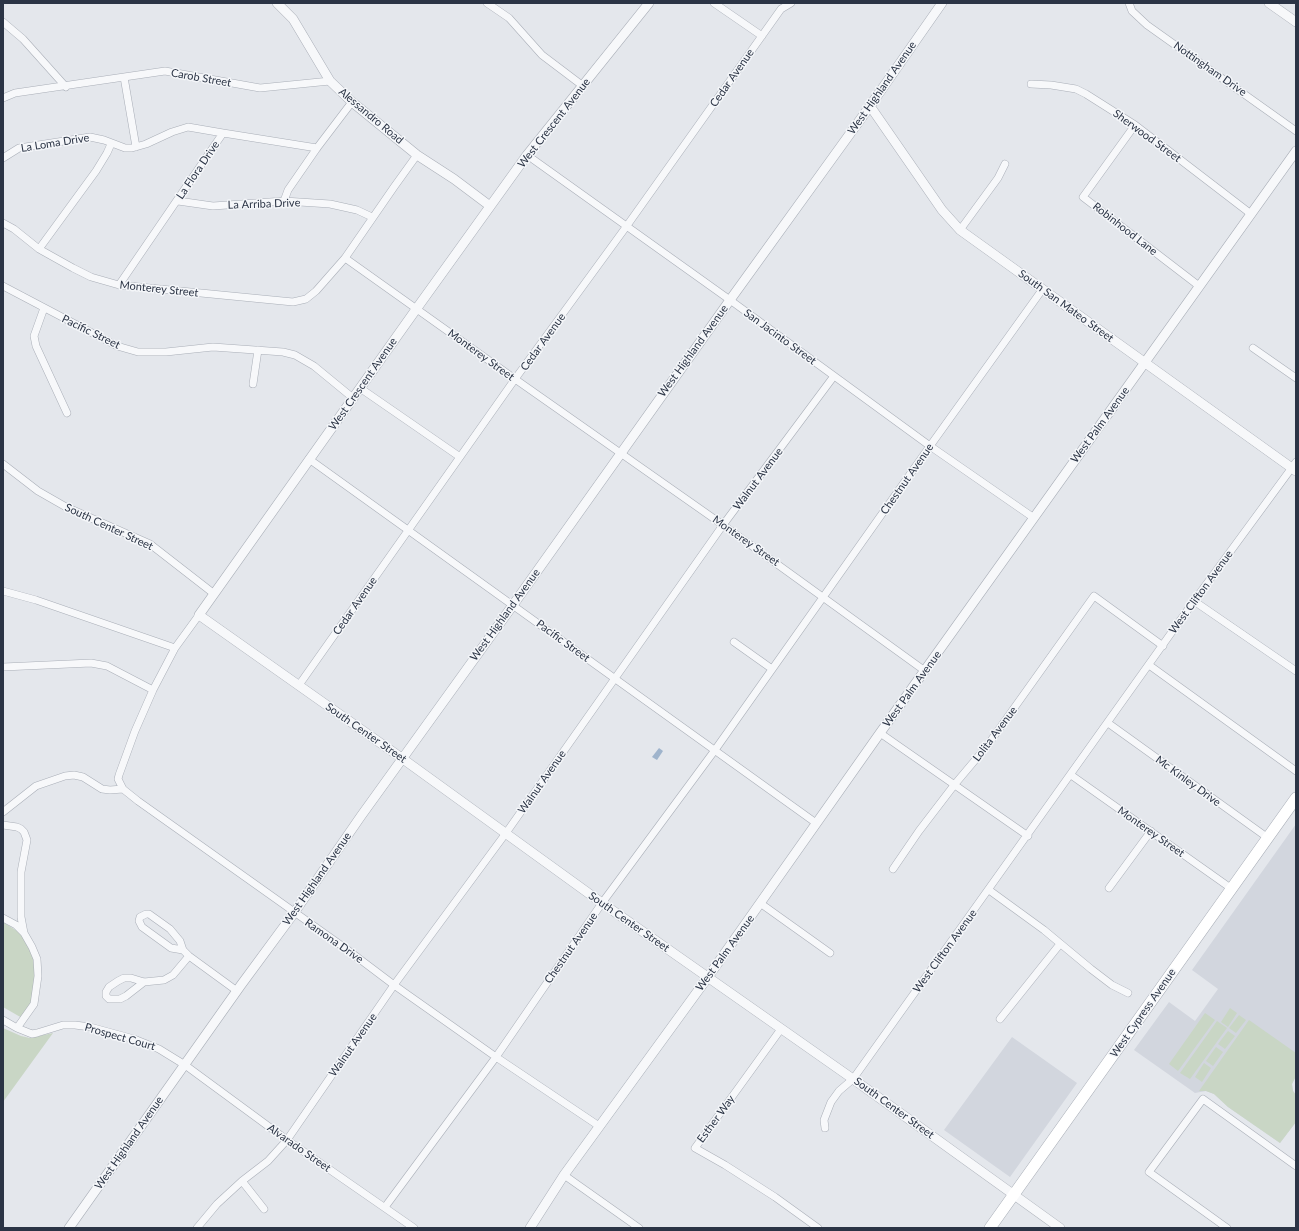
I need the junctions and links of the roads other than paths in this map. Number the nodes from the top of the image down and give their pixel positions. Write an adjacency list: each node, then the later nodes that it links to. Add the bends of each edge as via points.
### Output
1 (277, 3): 13 (street, Alessandro Road, via 293,19)
2 (488, 3): 15 (street, via 509,18 542,55)
3 (649, 3): 15 (street, West Crescent Avenue)
4 (714, 3): 11 (street)
5 (791, 3): 11 (street, Cedar Avenue, via 781,9)
6 (942, 3): 19 (street, West Highland Avenue)
7 (1129, 3): 21 (street, Nottingham Drive, via 1132,11 1147,25)
8 (1269, 3): 10 (street)
9 (3, 22): 16 (street, via 23,39)
10 (1296, 22)
11 (762, 36): 37 (street, Cedar Avenue)
12 (124, 77): 13 (street, Carob Street, via 165,71 260,88); 16 (street, Carob Street); 24 (street)
13 (330, 81): 18 (street, Alessandro Road)
14 (1031, 84): 20 (street, Sherwood Street, via 1076,89)
15 (583, 86): 28 (street, West Crescent Avenue)
16 (66, 87): 17 (street, Carob Street, via 15,93)
17 (3, 98)
18 (352, 102): 25 (street); 27 (street, Alessandro Road)
19 (870, 106): 38 (street, South San Mateo Street, via 942,210); 45 (street, West Highland Avenue)
20 (1135, 125): 34 (street, Sherwood Street); 43 (street, Robinhood Lane, via 1084,197)
21 (1296, 130)
22 (223, 133): 24 (street, La Loma Drive, via 188,127); 25 (street, La Flora Drive); 31 (street, La Flora Drive)
23 (111, 144): 24 (street, La Loma Drive, via 125,148); 29 (street, La Loma Drive, via 90,137 19,148); 39 (street, via 96,170)
24 (136, 147)
25 (317, 148): 32 (street, via 288,190)
26 (1296, 151): 34 (street, West Palm Avenue)
27 (417, 155): 33 (street, Alessandro Road); 35 (street)
28 (528, 155): 33 (street, West Crescent Avenue); 37 (street, San Jacinto Street)
29 (3, 158)
30 (1005, 164): 38 (street, via 998,178)
31 (178, 201): 32 (street, La Arriba Drive, via 213,206); 41 (street, La Flora Drive)
32 (284, 201): 35 (street, La Arriba Drive, via 331,204 357,210)
33 (490, 206): 47 (street, West Crescent Avenue)
34 (1251, 214): 43 (street, West Palm Avenue)
35 (372, 217): 40 (street)
36 (3, 223): 39 (street, Monterey Street)
37 (626, 227): 45 (street, San Jacinto Street); 53 (street, Cedar Avenue)
38 (960, 230): 44 (street, South San Mateo Street)
39 (39, 249): 41 (street, Monterey Street, via 78,271)
40 (345, 258): 41 (street, Monterey Street, via 316,291 306,299 293,302); 47 (street, Monterey Street)
41 (119, 285)
42 (3, 286): 46 (street, Pacific Street)
43 (1199, 286): 50 (street, West Palm Avenue)
44 (1042, 290): 50 (street, South San Mateo Street); 58 (street, Chestnut Avenue)
45 (730, 300): 51 (street, San Jacinto Street); 59 (street, West Highland Avenue)
46 (44, 308): 49 (street, Pacific Street, via 117,346 138,352 213,347); 57 (street, via 34,336 36,346)
47 (417, 308): 53 (street, Monterey Street); 55 (street, West Crescent Avenue)
48 (1253, 348): 52 (street)
49 (258, 350): 54 (street); 56 (street, Pacific Street, via 295,355 314,366)
50 (1145, 364): 63 (street, South San Mateo Street); 64 (street, West Palm Avenue)
51 (834, 376): 58 (street, San Jacinto Street); 65 (street, Walnut Avenue)
52 (1296, 378)
53 (515, 380): 59 (street, Monterey Street); 60 (street, Cedar Avenue)
54 (253, 384)
55 (360, 388): 56 (street, West Crescent Avenue); 60 (street)
56 (353, 398): 61 (street, West Crescent Avenue)
57 (67, 413)
58 (930, 446): 64 (street, San Jacinto Street); 69 (street, Chestnut Avenue)
59 (620, 453): 65 (street, Monterey Street); 71 (street, West Highland Avenue)
60 (460, 457): 66 (street, Cedar Avenue)
61 (310, 459): 66 (street, Pacific Street); 68 (street, West Crescent Avenue)
62 (3, 464): 68 (street, South Center Street, via 38,491 66,507 150,544)
63 (1294, 467): 70 (street, West Clifton Avenue)
64 (1034, 518): 79 (street, West Palm Avenue)
65 (723, 525): 69 (street, Monterey Street); 81 (street, Walnut Avenue)
66 (409, 530): 71 (street, Pacific Street); 82 (street, Cedar Avenue)
67 (3, 591): 75 (street)
68 (213, 594): 72 (street, West Crescent Avenue)
69 (824, 597): 78 (street, Chestnut Avenue); 79 (street, Monterey Street)
70 (1194, 601): 74 (street, West Clifton Avenue); 80 (street)
71 (513, 605): 81 (street, Pacific Street); 87 (street, West Highland Avenue)
72 (199, 615): 75 (street, West Crescent Avenue); 82 (street, South Center Street)
73 (734, 642): 78 (street)
74 (1162, 646): 76 (street, West Clifton Avenue); 90 (street, Lolita Avenue, via 1094,596 987,746)
75 (175, 648): 83 (street, West Crescent Avenue)
76 (1149, 665): 84 (street, West Clifton Avenue); 88 (street)
77 (3, 667): 83 (street, via 95,663 107,666)
78 (772, 669): 86 (street, Chestnut Avenue)
79 (925, 671): 85 (street, West Palm Avenue)
80 (1296, 671)
81 (615, 679): 86 (street, Pacific Street); 97 (street, Walnut Avenue)
82 (299, 685): 87 (street, South Center Street)
83 (153, 690): 91 (street, West Crescent Avenue, via 119,775 118,779)
84 (1108, 723): 89 (street, West Clifton Avenue); 99 (street, Mc Kinley Drive)
85 (880, 733): 90 (street); 94 (street, West Palm Avenue)
86 (715, 750): 94 (street, Pacific Street); 104 (street, Chestnut Avenue)
87 (403, 759): 97 (street, South Center Street); 106 (street, West Highland Avenue)
88 (1296, 771)
89 (1071, 775): 96 (street, Monterey Street); 98 (street, West Clifton Avenue)
90 (955, 784): 98 (street); 100 (street, Lolita Avenue)
91 (123, 788): 93 (street, via 102,789 83,777 65,776 36,786); 106 (street, Ramona Drive)
92 (1296, 798): 99 (main road, West Cypress Avenue)
93 (3, 812)
94 (816, 823): 105 (street, West Palm Avenue)
95 (3, 825): 108 (street, via 21,829 27,840 21,872 21,918)
96 (1151, 831): 101 (street); 102 (street, Monterey Street)
97 (506, 833): 104 (street, South Center Street); 115 (street, Walnut Avenue)
98 (1028, 836): 103 (street, West Clifton Avenue)
99 (1268, 838): 102 (main road, West Cypress Avenue)
100 (893, 869)
101 (1108, 888)
102 (1232, 889): 131 (main road, West Cypress Avenue)
103 (989, 890): 109 (street); 124 (street, West Clifton Avenue)
104 (602, 903): 113 (street, South Center Street); 122 (street, Chestnut Avenue)
105 (760, 903): 111 (street); 113 (street, West Palm Avenue)
106 (294, 913): 115 (street, Ramona Drive); 116 (street, West Highland Avenue)
107 (3, 918): 108 (street)
108 (24, 933): 120 (street, via 37,959 38,976 34,1004)
109 (1060, 944): 117 (street, via 1090,969); 118 (street)
110 (183, 950): 110 (street, via 180,941 170,929 149,914 140,917 142,927 171,948); 112 (street)
111 (830, 953)
112 (189, 956): 114 (street, via 167,979); 116 (street)
113 (708, 977): 121 (street, South Center Street); 125 (street, West Palm Avenue)
114 (144, 982): 114 (street, via 124,978 109,987 106,996 120,999)
115 (394, 985): 122 (street, Ramona Drive); 127 (street, Walnut Avenue)
116 (237, 991): 123 (street, West Highland Avenue)
117 (1128, 993)
118 (1000, 1019)
119 (3, 1020): 120 (street, Prospect Court)
120 (18, 1028): 123 (street, Prospect Court, via 32,1034 62,1025 90,1027 159,1049)
121 (781, 1029): 124 (street, South Center Street); 139 (street, Esther Way, via 695,1148 750,1181)
122 (496, 1057): 125 (street, Ramona Drive); 132 (street, Chestnut Avenue)
123 (184, 1065): 127 (street, Alvarado Street); 134 (street, West Highland Avenue)
124 (854, 1079): 126 (street, West Clifton Avenue, via 839,1091 831,1102 824,1120); 131 (street, South Center Street)
125 (599, 1126): 129 (street, West Palm Avenue)
126 (824, 1128)
127 (287, 1140): 130 (street, Walnut Avenue, via 268,1161); 132 (street, Alvarado Street)
128 (1296, 1166): 142 (street, via 1203,1099 1149,1172)
129 (564, 1175): 137 (street, West Palm Avenue); 138 (street)
130 (242, 1181): 133 (street); 135 (street, Walnut Avenue, via 217,1204)
131 (1014, 1195): 140 (main road, West Cypress Avenue); 141 (street, South Center Street)
132 (385, 1207): 136 (street, Alvarado Street)
133 (264, 1209)
134 (69, 1228)
135 (197, 1228)
136 (414, 1228)
137 (530, 1228)
138 (639, 1228)
139 (818, 1228)
140 (990, 1228)
141 (1060, 1228)
142 (1227, 1228)

